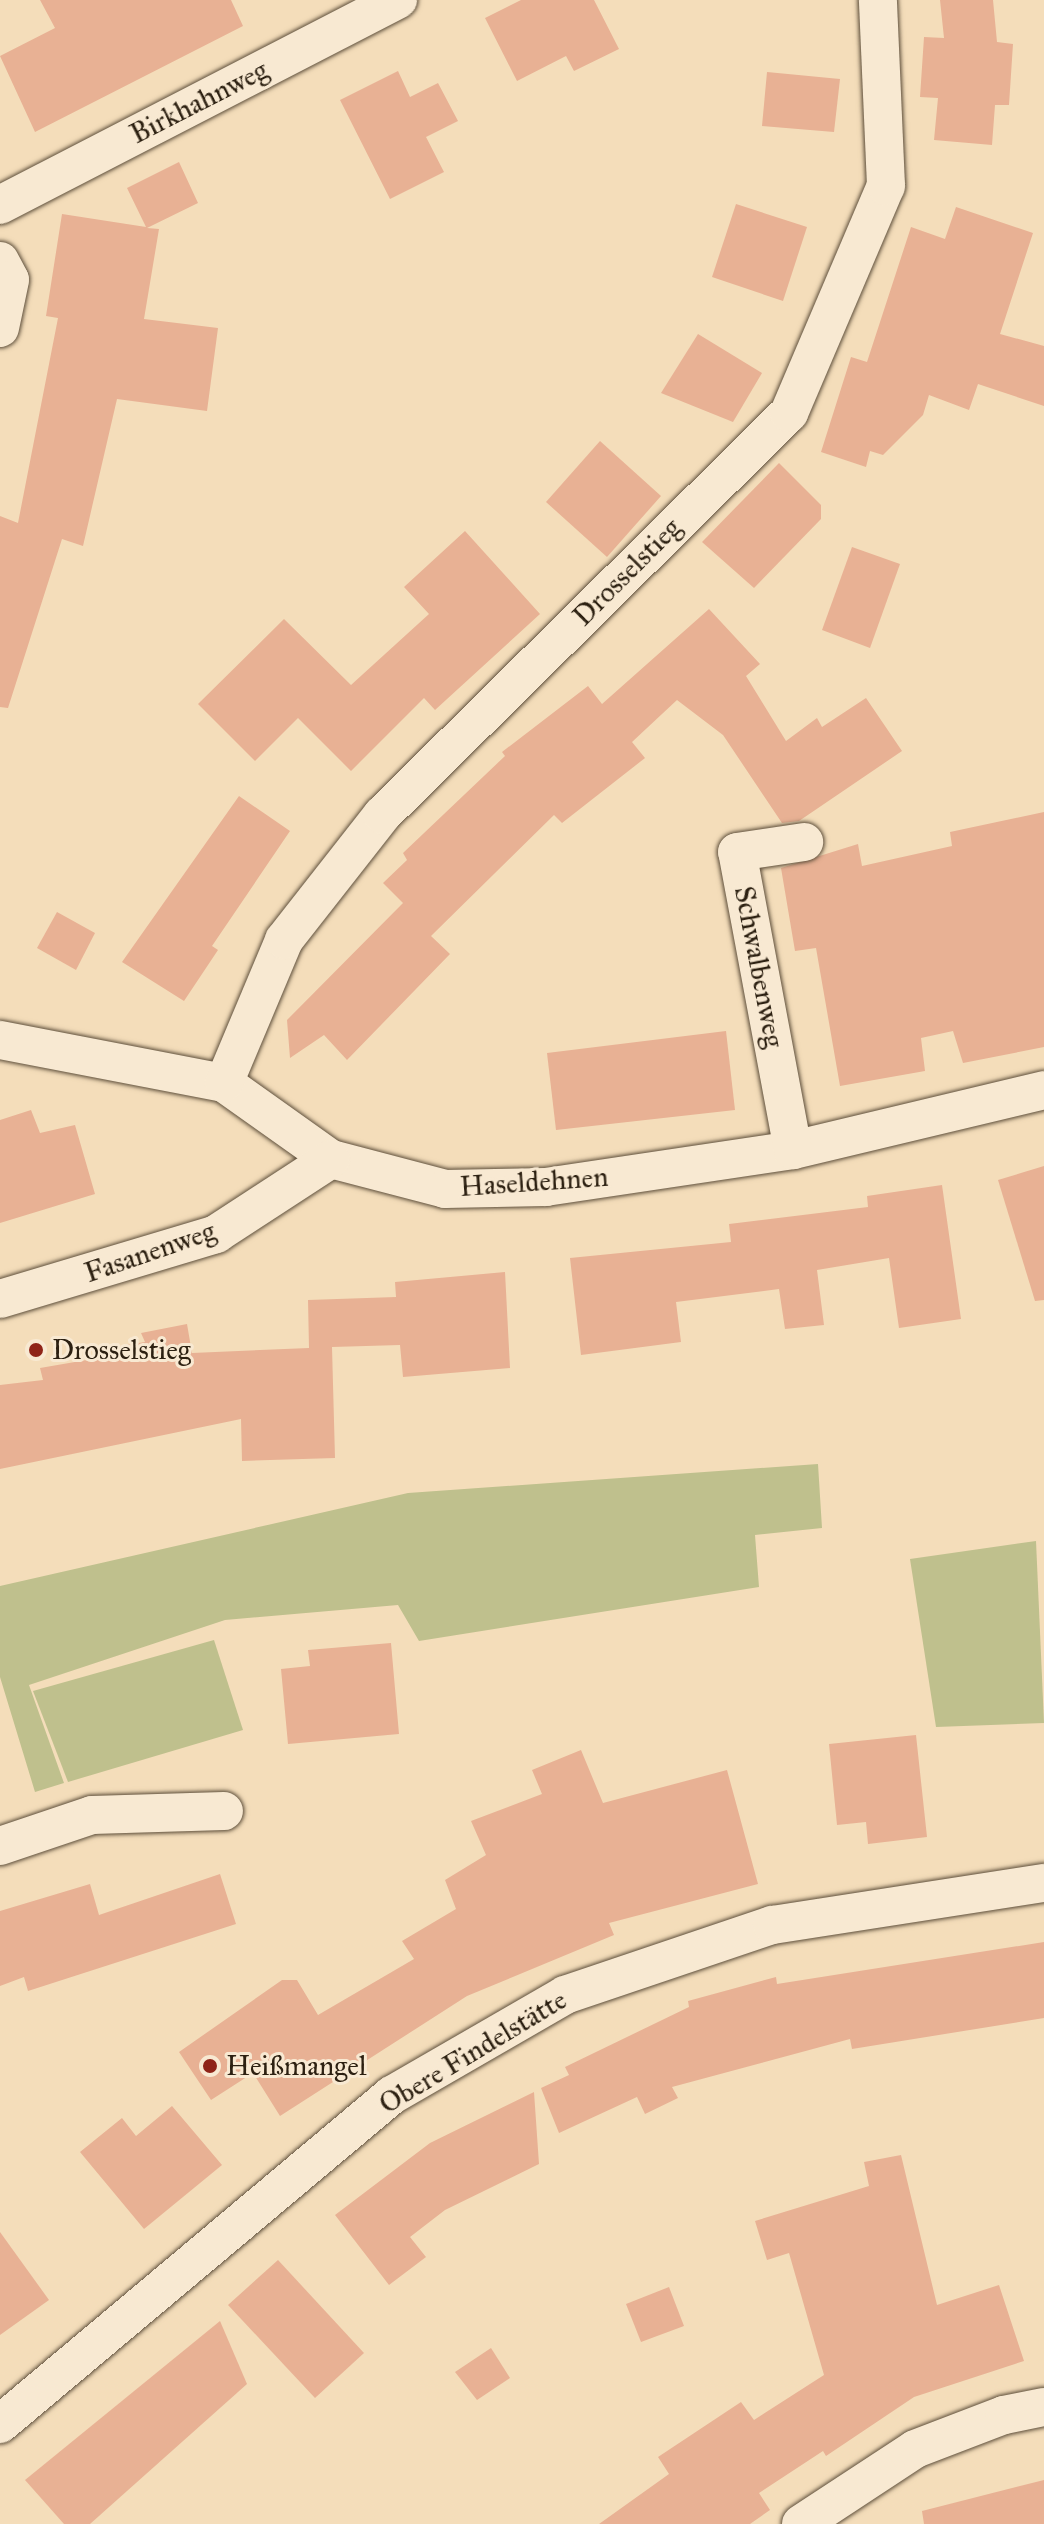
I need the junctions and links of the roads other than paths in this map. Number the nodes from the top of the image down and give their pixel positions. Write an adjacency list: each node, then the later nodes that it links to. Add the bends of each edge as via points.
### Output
1 (398, 0): 3 (street, Birkhahnweg)
2 (878, 0): 8 (street, Drosselstieg, via 886,186 789,413 382,815 284,940)
3 (0, 205)
4 (0, 261): 5 (street, via 10,280)
5 (0, 328)
6 (804, 842): 10 (street, Schwalbenweg, via 737,852)
7 (0, 1040): 8 (street, Haseldehnen)
8 (224, 1083): 11 (street, Haseldehnen)
9 (1044, 1090): 10 (street, Haseldehnen)
10 (793, 1150): 11 (street, Haseldehnen, via 546,1187 445,1189)
11 (331, 1159): 12 (street, Fasanenweg, via 216,1234)
12 (0, 1299)
13 (224, 1811): 14 (street, via 92,1815)
14 (0, 1846)
15 (1044, 1883): 17 (street, Obere Findelstätte, via 772,1925 565,1995 392,2095)
16 (1044, 2407): 18 (street, via 1004,2415 915,2449)
17 (0, 2424)
18 (801, 2524)

